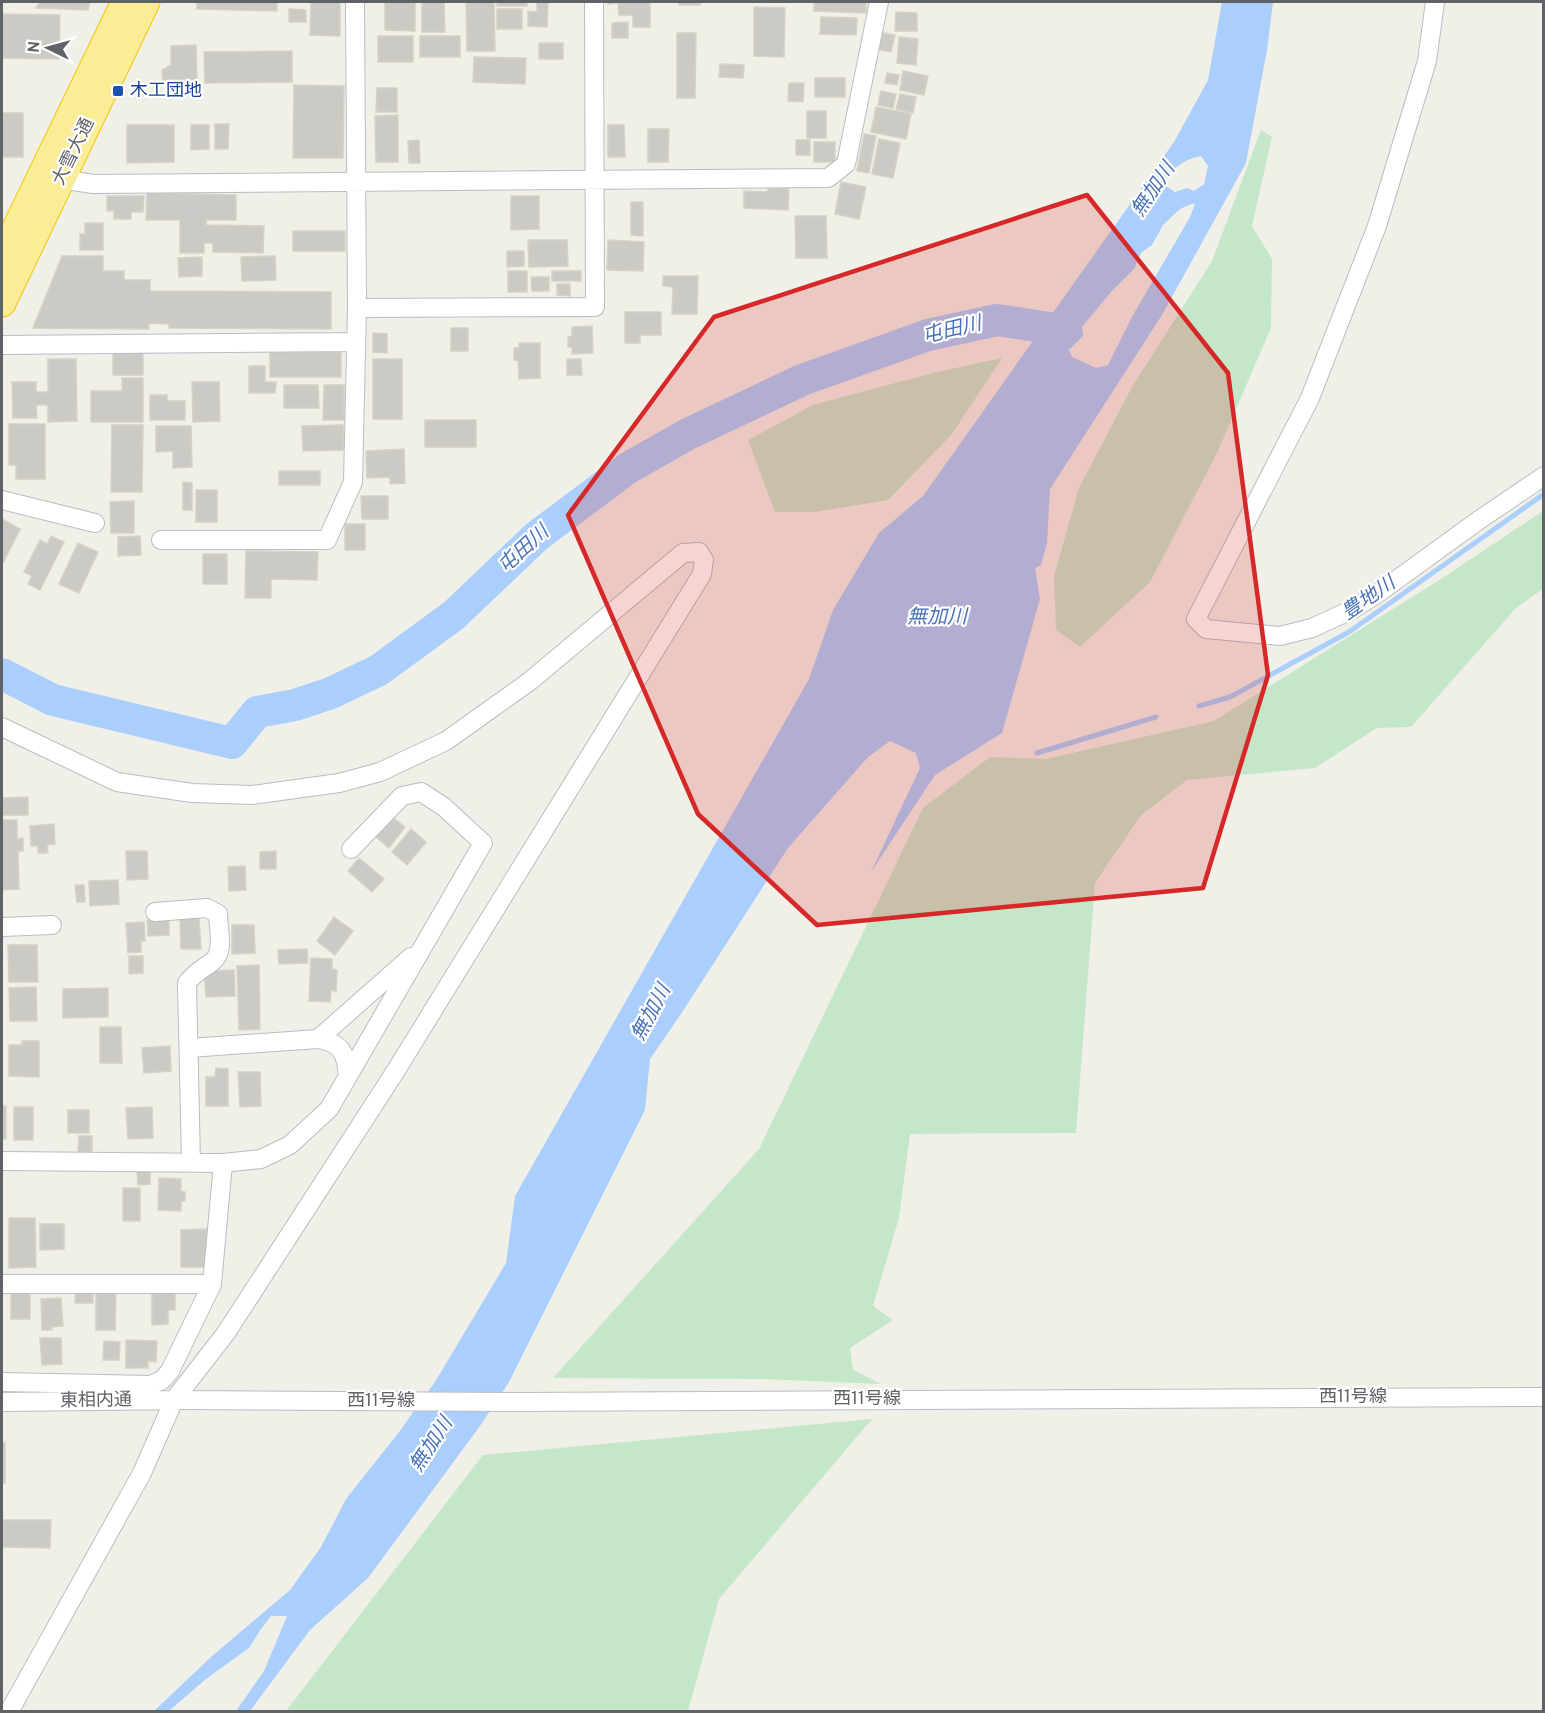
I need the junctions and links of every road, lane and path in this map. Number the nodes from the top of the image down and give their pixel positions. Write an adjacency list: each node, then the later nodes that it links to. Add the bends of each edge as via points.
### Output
1 (125, 2): 10 (highway, 大雪大通)
2 (146, 2): 7 (highway, 大雪大通)
3 (355, 2): 9 (street)
4 (594, 2): 8 (street)
5 (879, 2): 8 (street, via 846,164 828,178)
6 (1435, 2): 15 (street, via 1427,61 1377,226 1310,398 1196,619 1206,629 1280,636 1312,628 1377,594)
7 (62, 179): 9 (street, via 93,184); 11 (highway, 大雪大通)
8 (596, 180): 9 (street); 12 (street, via 595,307)
9 (356, 182): 12 (street)
10 (5, 243)
11 (2, 303)
12 (357, 308): 13 (street)
13 (355, 342): 14 (street); 18 (street, via 353,482 327,540)
14 (2, 345)
15 (1544, 476)
16 (2, 500): 17 (street)
17 (95, 524)
18 (161, 540)
19 (2, 727): 35 (street, via 117,782 192,793 252,795 339,783 380,772 446,741 530,681 683,554 699,552 704,560 702,574 395,1072)
20 (351, 849): 24 (street, via 402,796 421,792 444,807 483,843)
21 (155, 912): 26 (street, via 207,908 218,914 220,951 187,983)
22 (52, 925): 23 (street)
23 (2, 927)
24 (423, 946): 25 (street); 27 (street)
25 (318, 1039): 26 (street); 27 (street, via 332,1041 341,1049)
26 (189, 1048): 29 (street)
27 (348, 1076): 30 (street, via 329,1109 290,1145 261,1160)
28 (2, 1161): 29 (street)
29 (191, 1163): 30 (street)
30 (223, 1163): 32 (street)
31 (2, 1284): 32 (street)
32 (212, 1284): 33 (street, via 162,1380 151,1385)
33 (2, 1382)
34 (1544, 1396): 35 (street, 西11号線)
35 (183, 1400): 36 (street, 東相内通); 37 (street)
36 (2, 1402)
37 (9, 1712)

